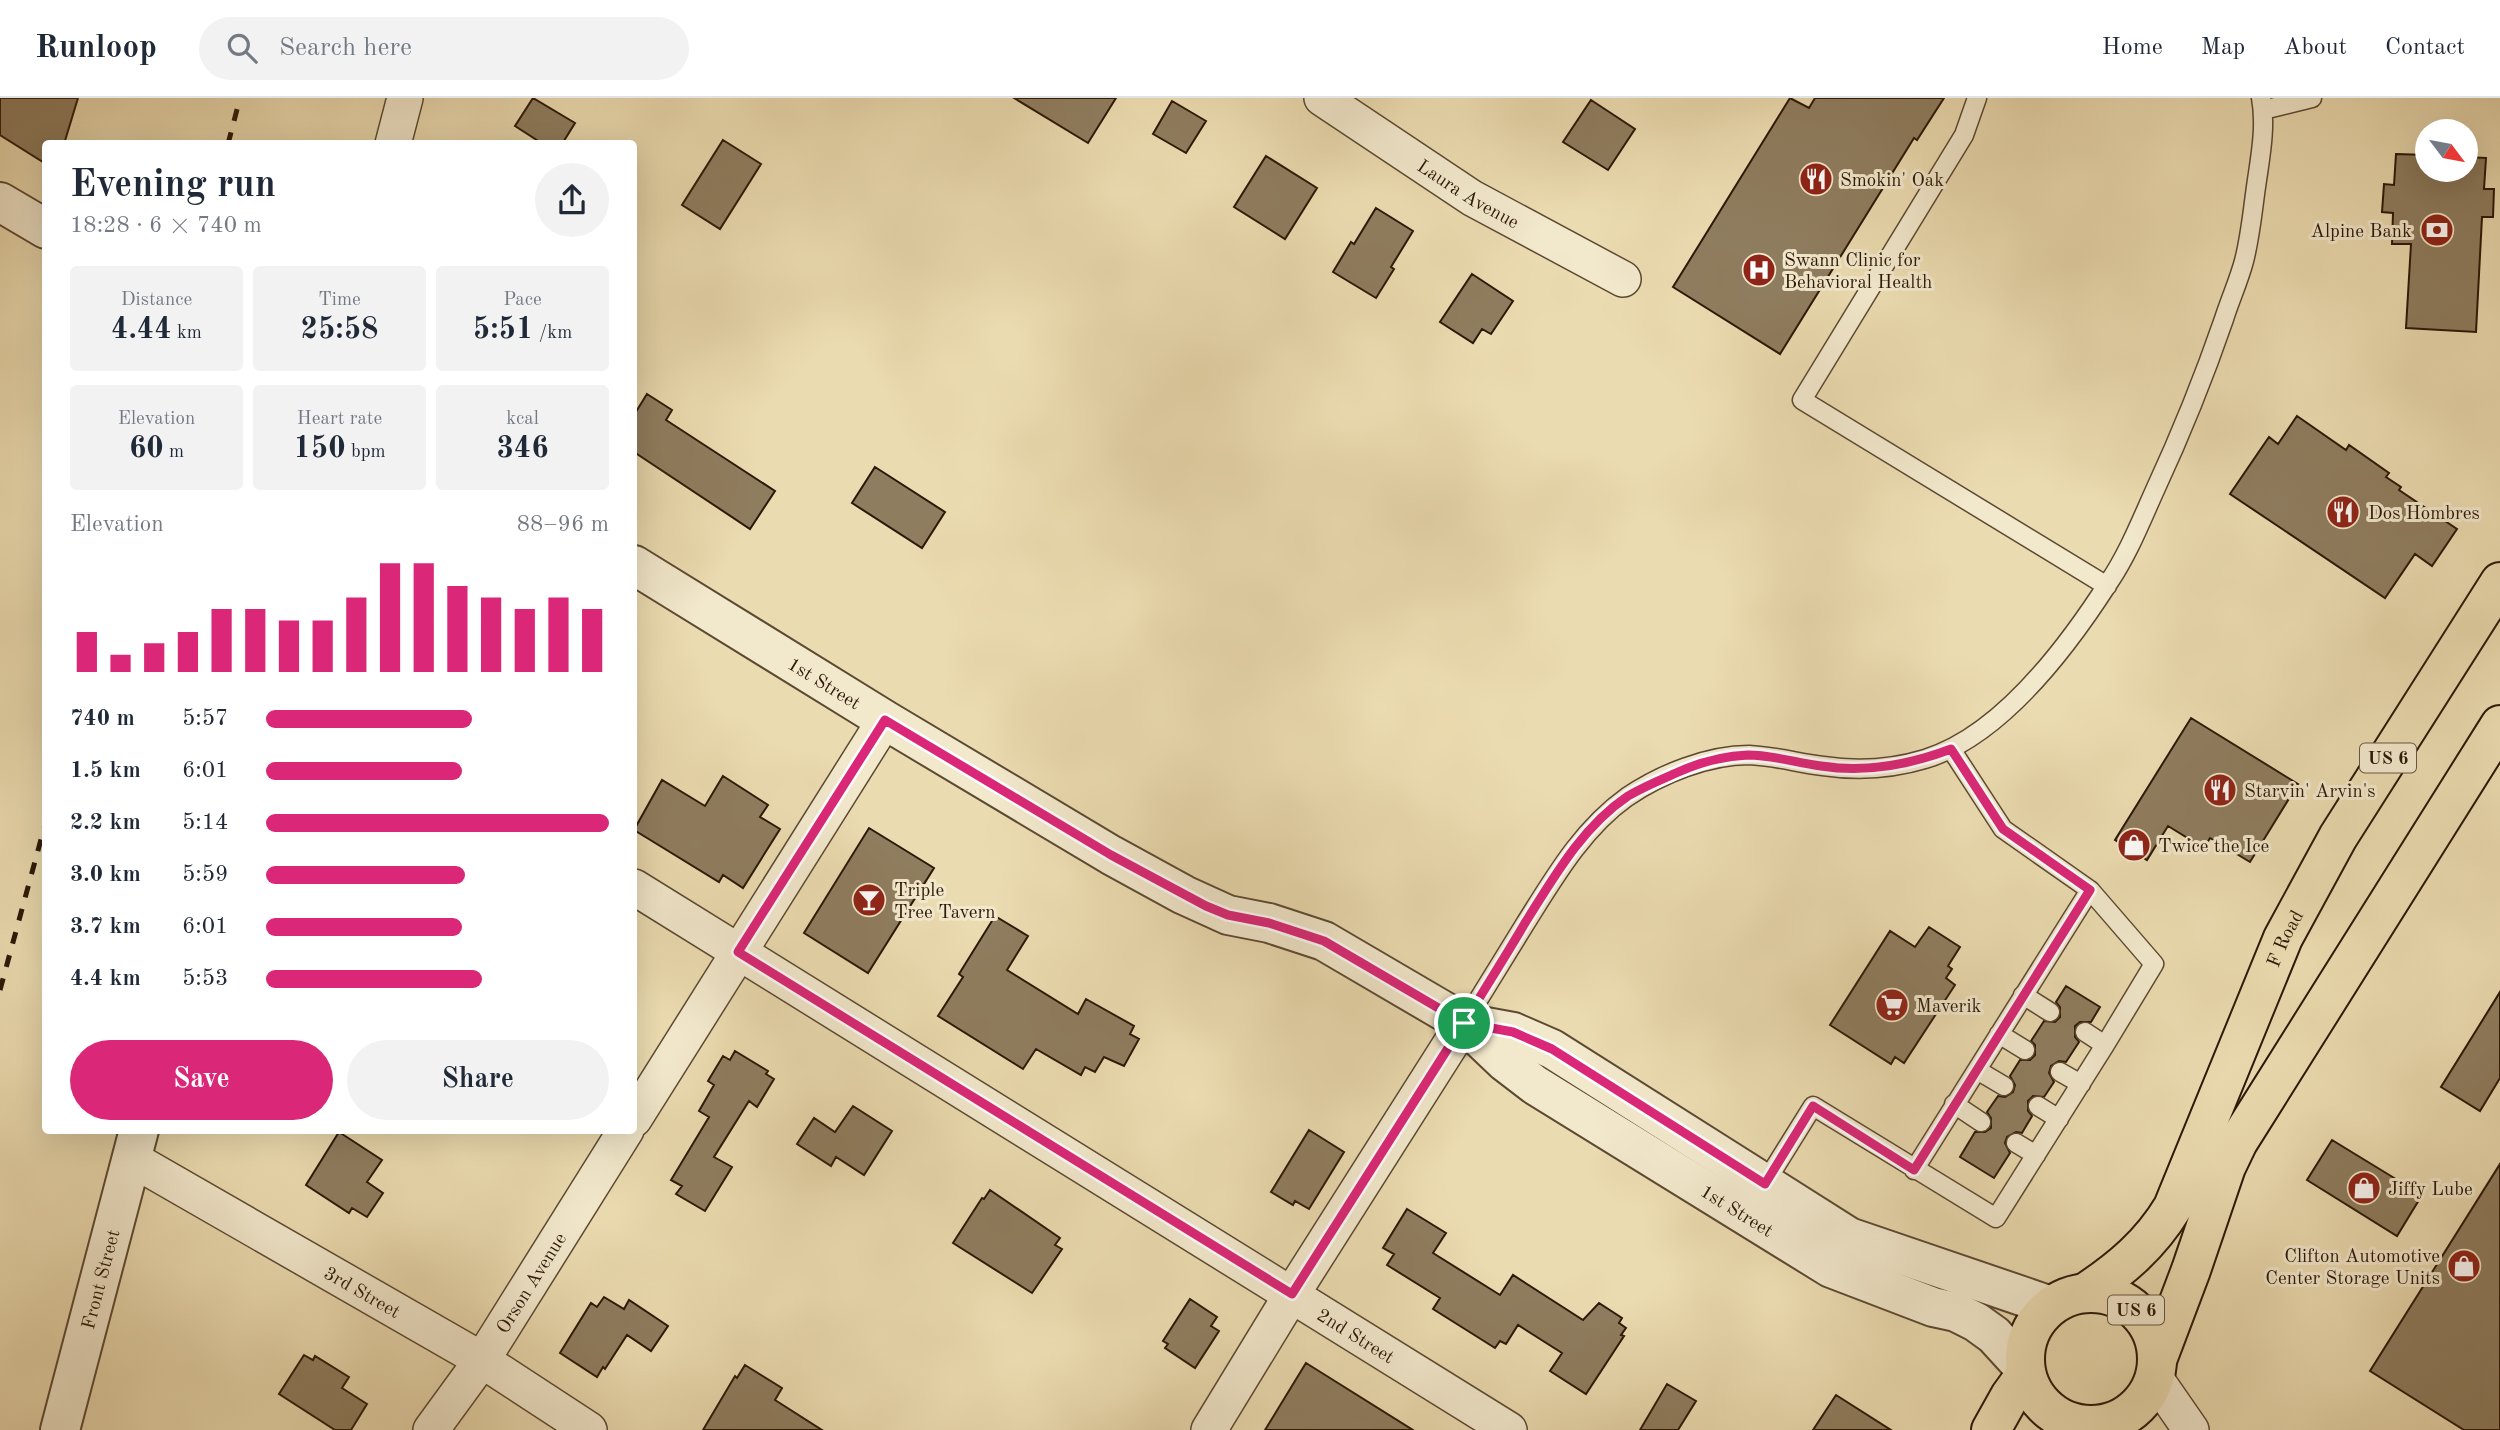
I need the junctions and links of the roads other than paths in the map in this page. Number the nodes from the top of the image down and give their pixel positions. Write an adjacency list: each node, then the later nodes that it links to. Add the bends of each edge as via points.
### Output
1 (405, 98): 6 (street)
2 (1322, 98): 9 (street, Laura Avenue, via 1472,198)
3 (1977, 98): 12 (lane, via 1964,135 1802,400)
4 (2312, 98): 5 (lane)
5 (2262, 104): 12 (lane, via 2261,157 2244,261 2174,450)
6 (394, 140)
7 (0, 202): 8 (street)
8 (42, 227)
9 (1623, 279)
10 (637, 567): 13 (street, 1st Street)
11 (2500, 582): 42 (main road, F Road / US 6, via 2338,837 2283,938 2162,1226 2130,1261)
12 (2107, 586): 15 (lane, via 2054,657 2014,700)
13 (885, 720): 18 (street); 21 (street, 1st Street, via 1184,895 1228,915 1324,941)
14 (2500, 725): 44 (main road, US 6, via 2238,1142)
15 (1951, 749): 17 (lane, via 2003,829); 21 (lane, via 1924,759 1854,770 1747,755 1715,759 1628,797 1600,820 1552,880)
16 (637, 889): 18 (street, 2nd Street)
17 (2090, 890): 19 (lane); 24 (lane, via 2154,964)
18 (738, 952): 32 (street); 41 (street, 2nd Street)
19 (2023, 995): 20 (lane); 23 (lane)
20 (2050, 1012)
21 (1464, 1023): 40 (street, 1st Street, via 1513,1032 1552,1049); 41 (street); 45 (street, 1st Street, via 1535,1085 1831,1268 1976,1322 1994,1335)
22 (2085, 1032): 24 (lane)
23 (1999, 1034): 25 (lane); 26 (lane)
24 (2105, 1045): 28 (lane)
25 (2025, 1050)
26 (1977, 1070): 29 (lane); 30 (lane)
27 (2060, 1072): 28 (lane)
28 (2081, 1084): 33 (lane)
29 (2004, 1086)
30 (1955, 1104): 34 (lane); 39 (lane)
31 (2038, 1107): 33 (lane)
32 (637, 1114)
33 (2059, 1119): 38 (lane)
34 (1981, 1122)
35 (623, 1134): 43 (street, Orson Avenue)
36 (2016, 1143): 38 (lane)
37 (135, 1145): 43 (street, 3rd Street); 47 (street, Front Street)
38 (2036, 1155): 39 (lane, via 1996,1218)
39 (1914, 1170): 40 (lane, via 1813,1106)
40 (1765, 1184): 42 (street, 1st Street, via 1849,1237)
41 (1292, 1294): 50 (street); 51 (street, 2nd Street)
42 (2068, 1300): 44 (main road, US 6, via 2103,1293 2136,1310 2155,1342); 45 (main road, US 6, via 2037,1320 2028,1337)
43 (482, 1360): 48 (street, Orson Avenue); 49 (street, 3rd Street)
44 (2156, 1369): 46 (main road, US 6, via 2147,1395 2134,1410); 53 (street)
45 (2026, 1372): 46 (main road, US 6, via 2044,1407); 52 (main road, US 6)
46 (2087, 1428)
47 (60, 1430)
48 (431, 1430)
49 (589, 1430)
50 (1209, 1430)
51 (1509, 1430)
52 (1991, 1430)
53 (2191, 1430)

